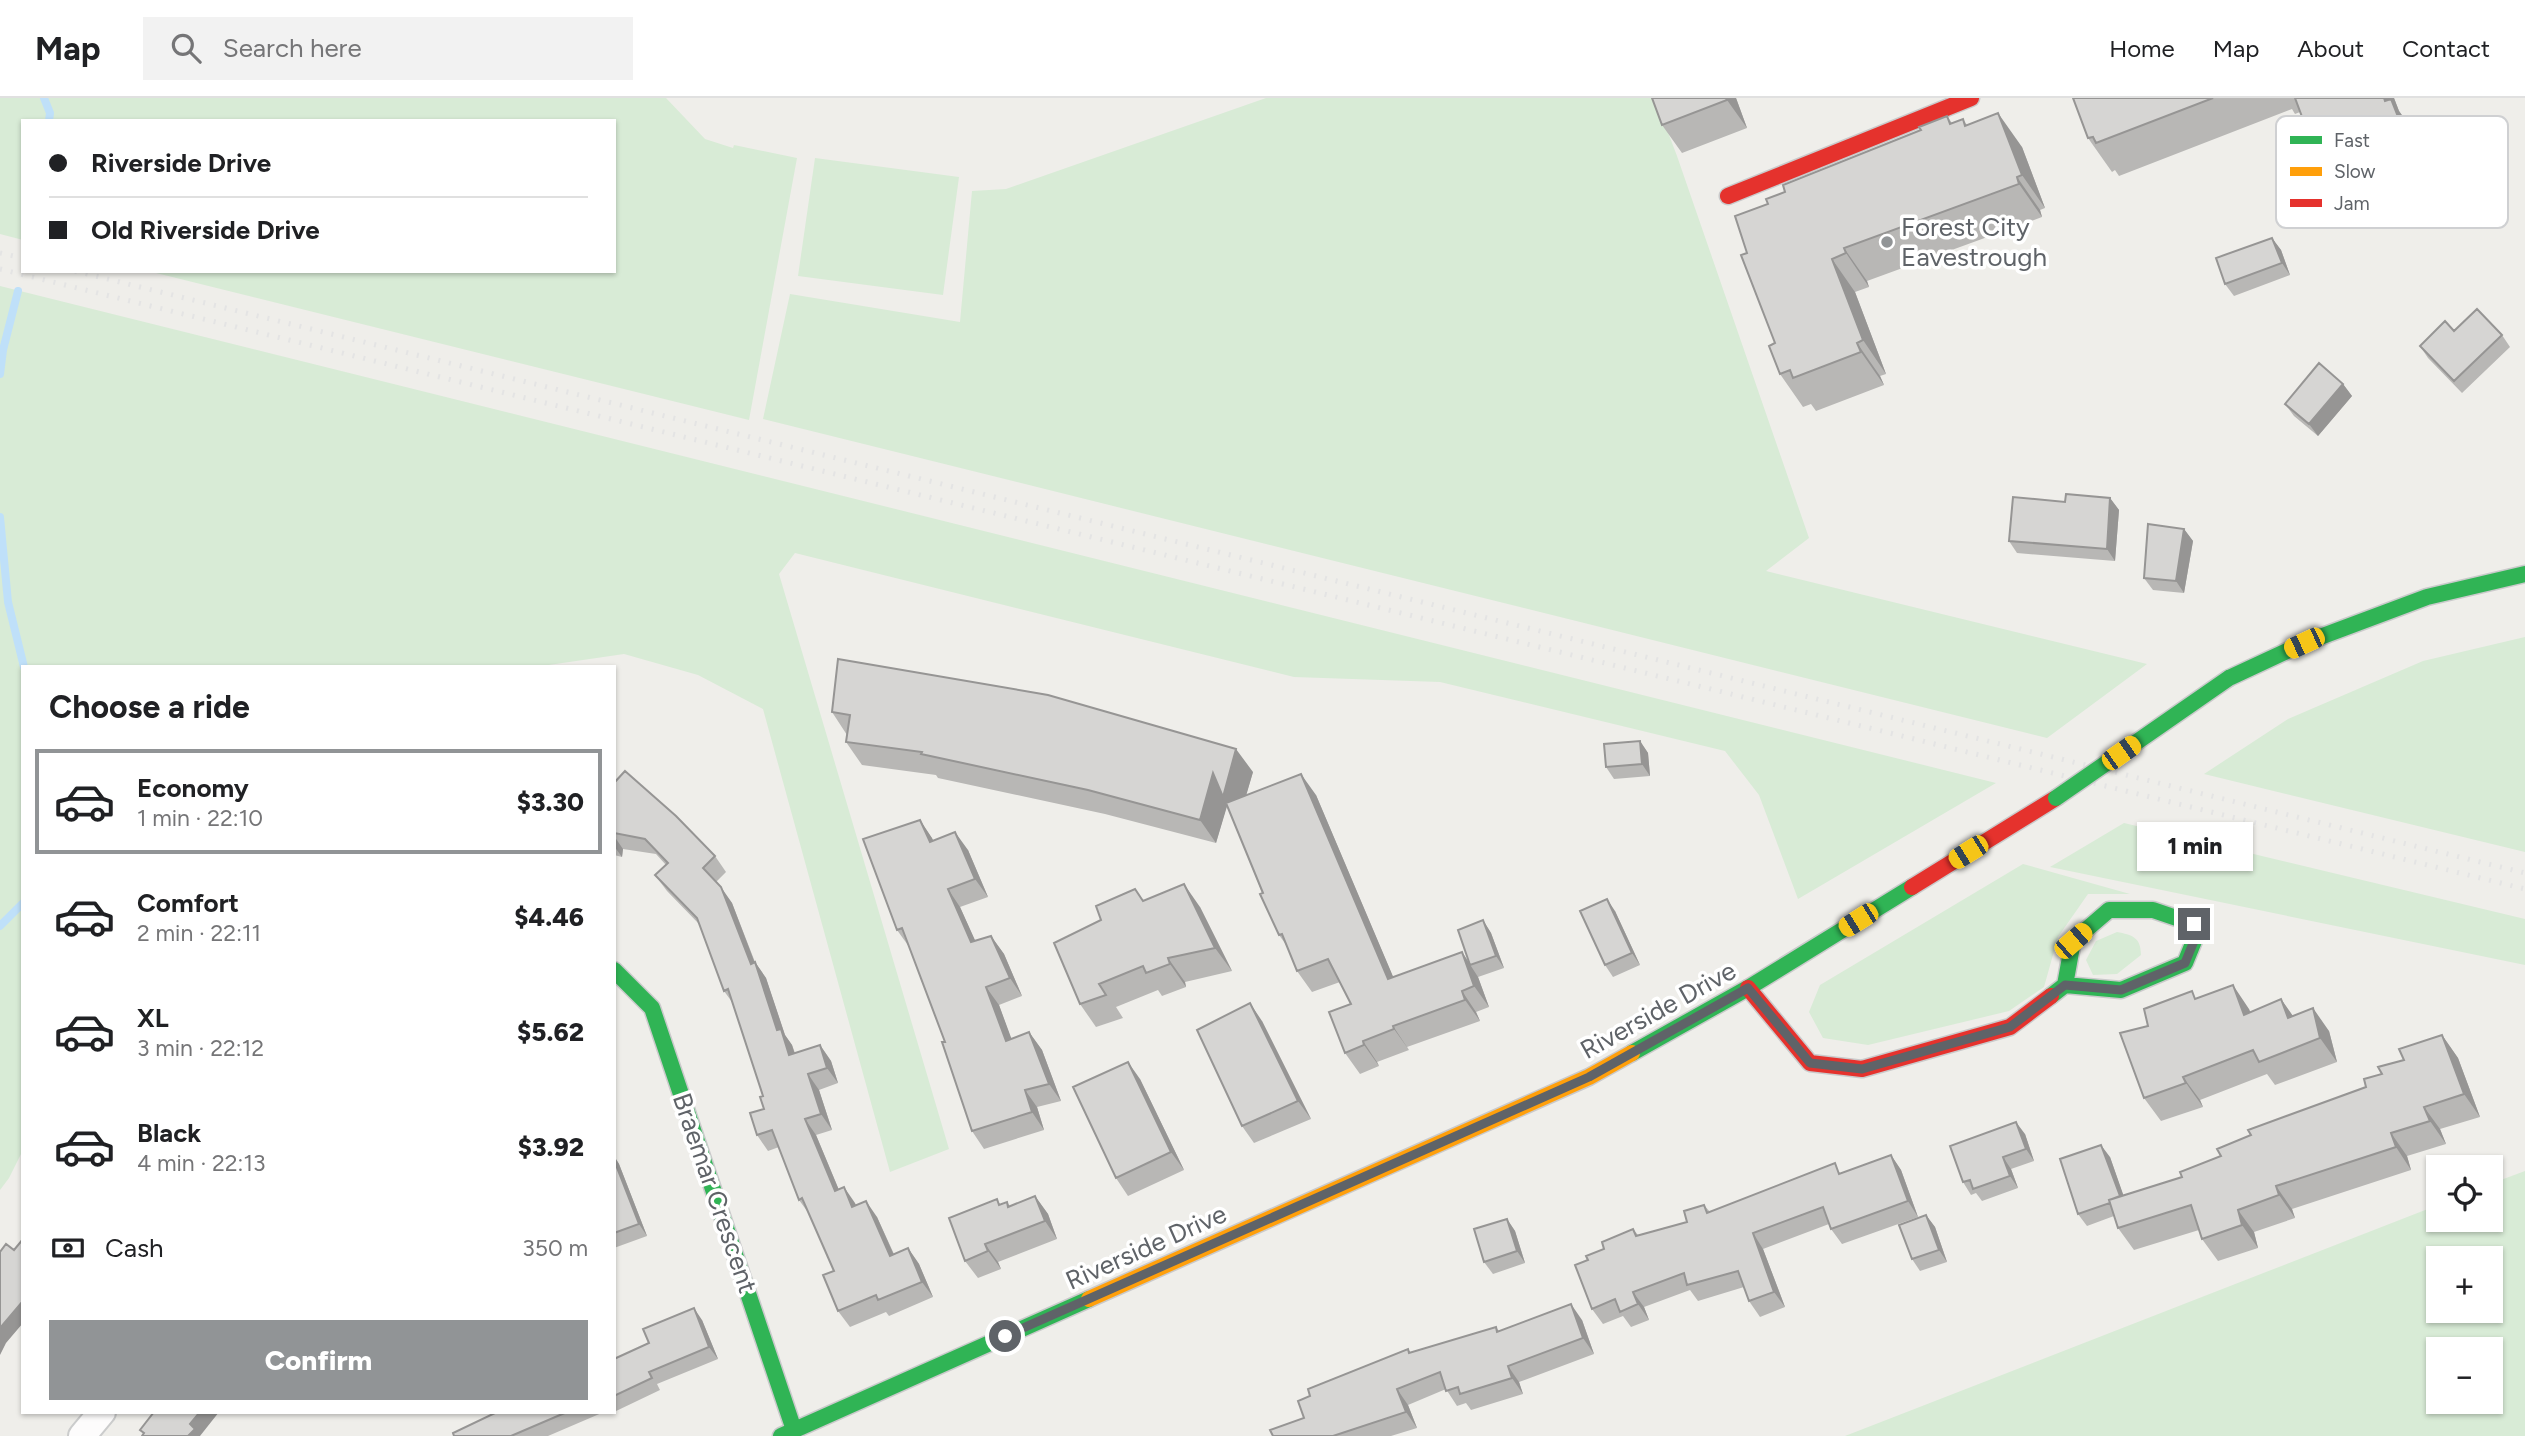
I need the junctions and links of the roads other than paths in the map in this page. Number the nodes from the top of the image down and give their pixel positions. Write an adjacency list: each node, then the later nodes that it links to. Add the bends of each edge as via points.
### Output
1 (1971, 98): 2 (main road)
2 (1728, 196)
3 (2525, 573): 6 (main road, Riverside Drive, bridge, via 2427,597 2304,643 2229,678 2056,798)
4 (616, 972): 8 (main road, Braemar Crescent, via 652,1008)
5 (2065, 985): 5 (main road, via 2121,990 2185,963 2194,941 2194,924 2153,910 2109,910 2073,941); 6 (main road, via 2010,1027 1862,1069 1810,1063)
6 (1748, 988): 8 (main road, Riverside Drive, via 1589,1077)
7 (100, 1414): 9 (street)
8 (787, 1433)
9 (82, 1436)

